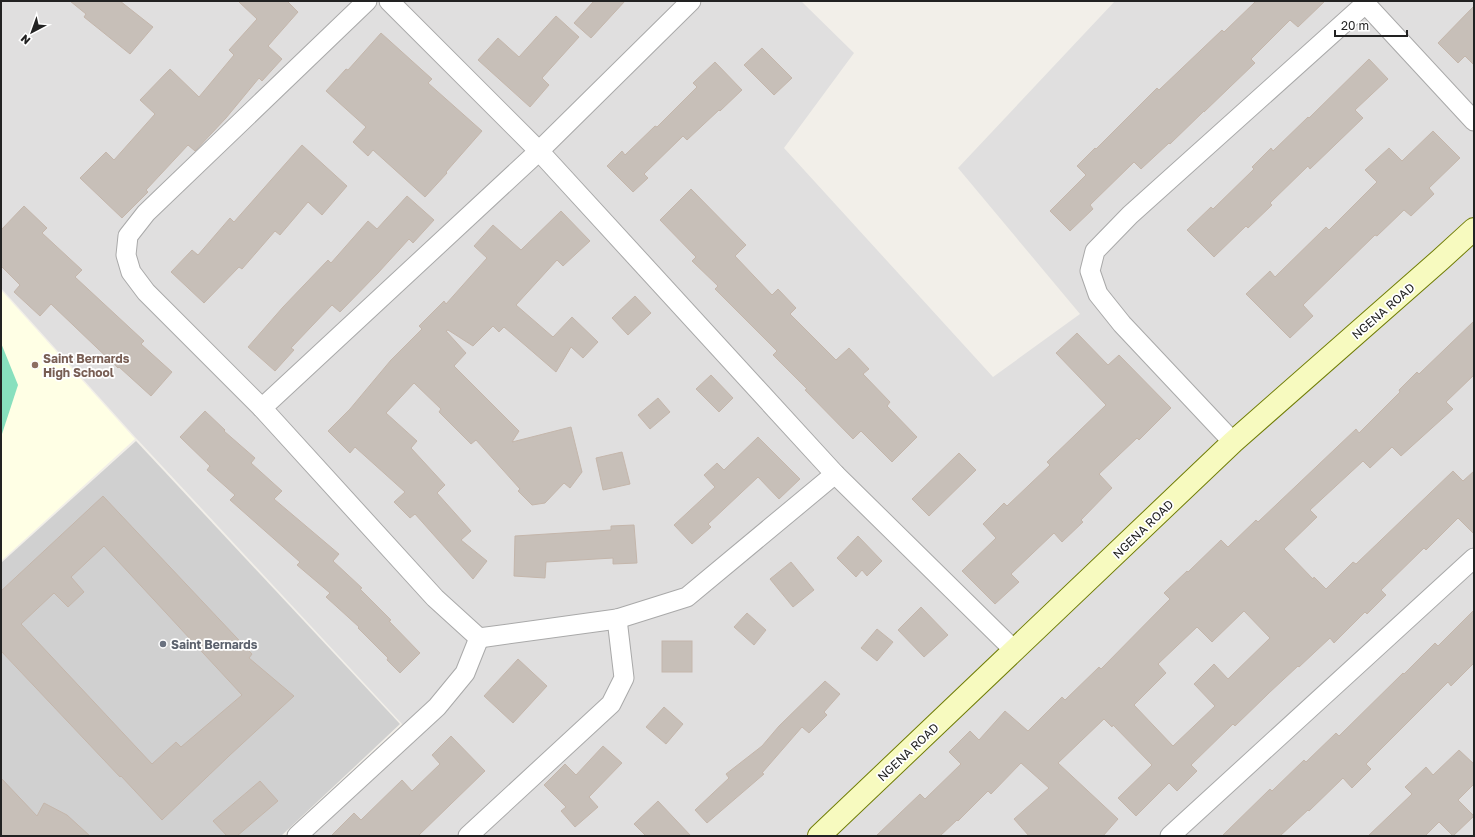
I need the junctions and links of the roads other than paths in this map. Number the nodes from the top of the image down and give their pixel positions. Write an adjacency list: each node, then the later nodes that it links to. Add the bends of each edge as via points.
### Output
1 (367, 1): 8 (street, via 146,213 128,236 126,255 131,272 146,292)
2 (389, 1): 6 (street)
3 (691, 1): 6 (street)
4 (1364, 2): 5 (street); 9 (street, via 1130,215 1095,251 1090,271 1098,294 1122,324)
5 (1474, 122)
6 (539, 151): 8 (street); 10 (street)
7 (1474, 229): 9 (street, NGENA ROAD)
8 (262, 408): 13 (street, via 435,598)
9 (1234, 442): 14 (street, NGENA ROAD)
10 (835, 474): 12 (street, via 687,597); 14 (street)
11 (1474, 558): 18 (street)
12 (617, 619): 13 (street); 16 (street, via 624,678 611,704)
13 (479, 638): 15 (street, via 465,673 437,707)
14 (1015, 651): 17 (street, NGENA ROAD)
15 (297, 836)
16 (468, 836)
17 (819, 836)
18 (1170, 836)

